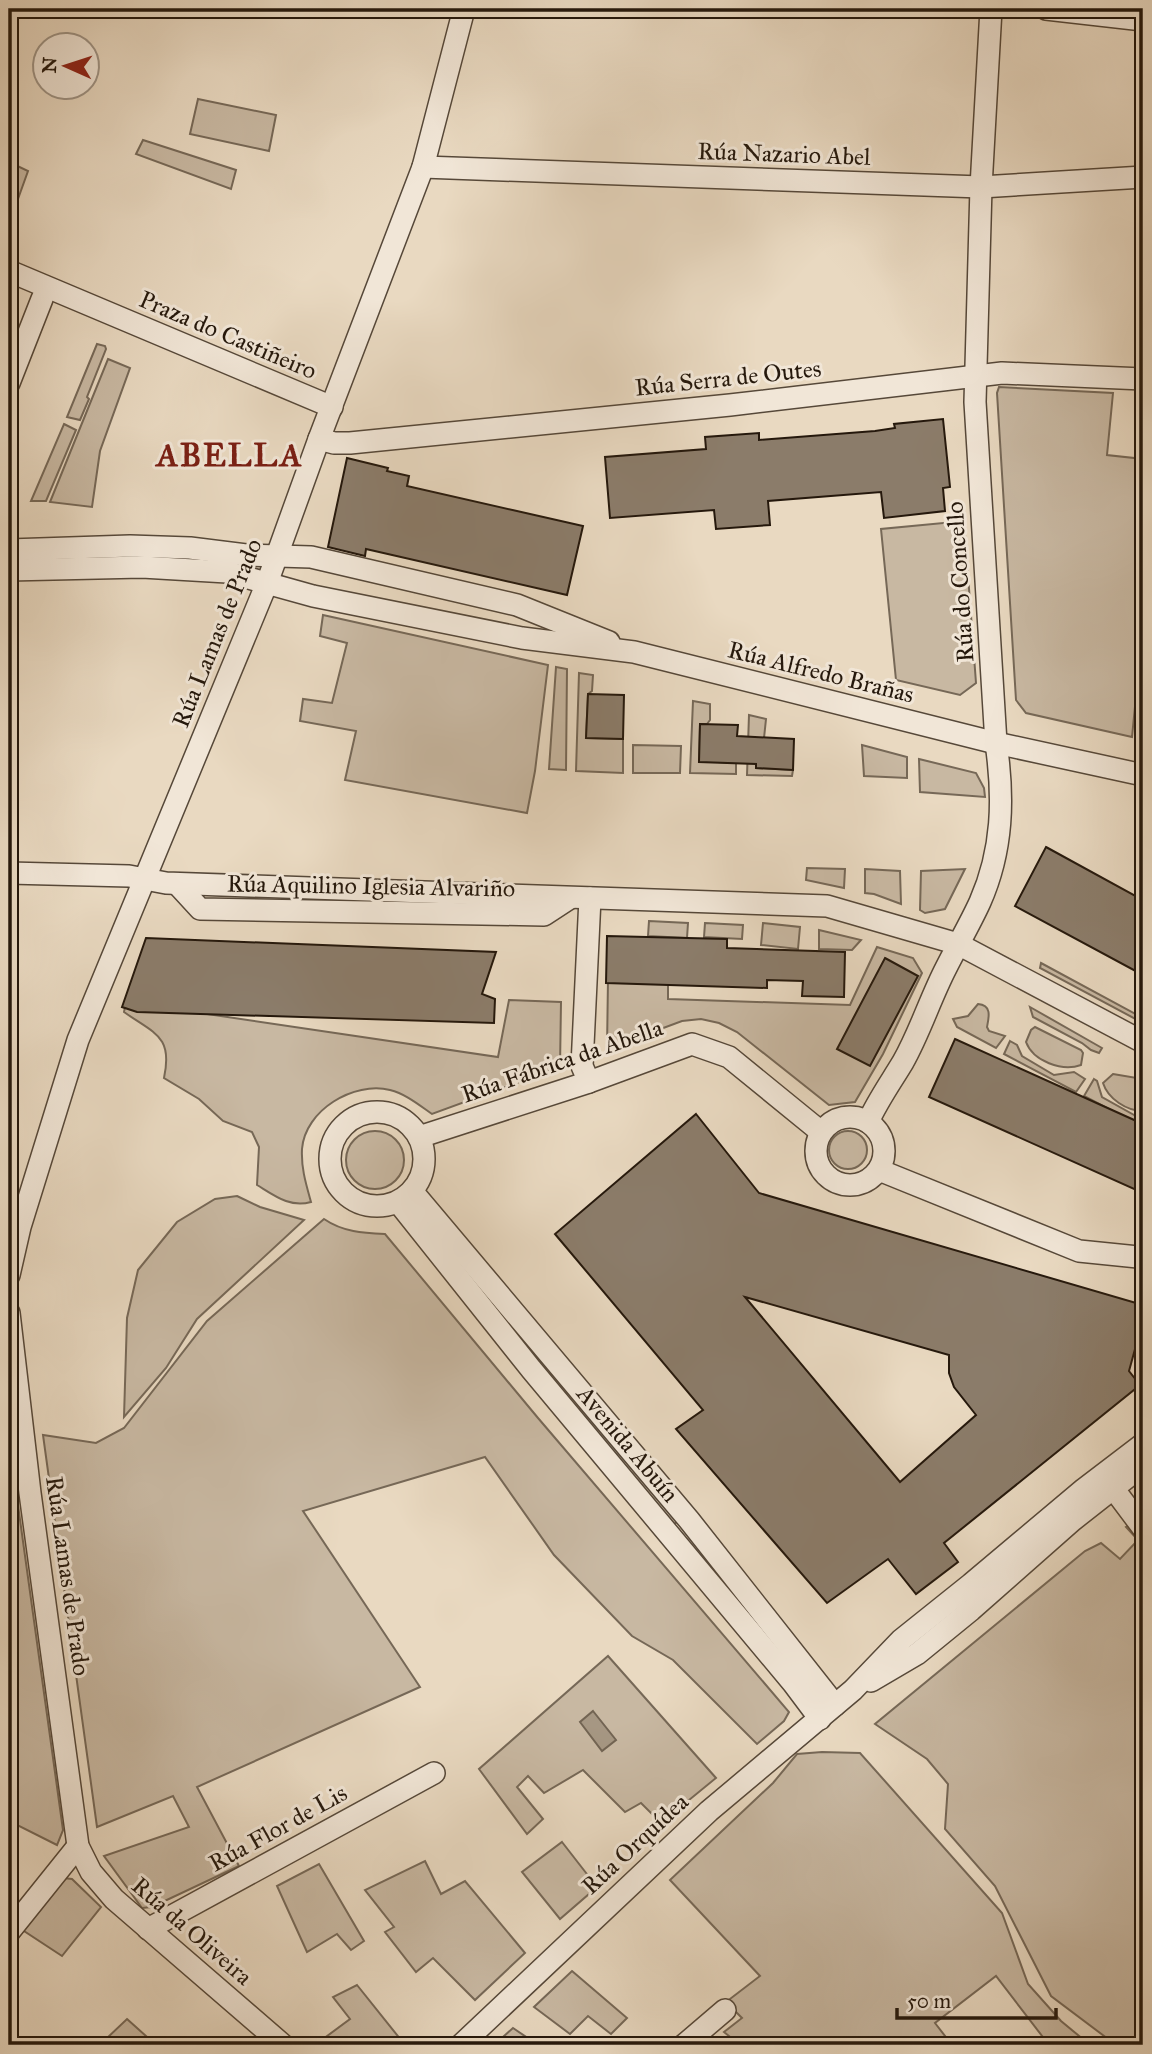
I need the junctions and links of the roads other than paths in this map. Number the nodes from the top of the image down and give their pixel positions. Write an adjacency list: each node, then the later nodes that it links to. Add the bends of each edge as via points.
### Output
1 (464, 9): 5 (street, Rúa Lamas de Prado)
2 (991, 9): 7 (street, Rúa do Concello)
3 (1046, 9): 4 (street)
4 (1143, 20)
5 (424, 167): 7 (street, Rúa Nazario Abel); 13 (street, Rúa Lamas de Prado)
6 (1143, 177): 7 (street, Rúa Nazario Abel)
7 (981, 187): 10 (street, Rúa do Concello)
8 (9, 271): 13 (street, Praza do Castiñeiro)
9 (42, 299): 12 (street)
10 (975, 375): 11 (street, Rúa Serra de Outes); 14 (street, Rúa Serra de Outes, via 377,440 334,443); 20 (street, Rúa do Concello)
11 (1143, 379)
12 (9, 383)
13 (332, 407): 14 (street, Rúa Lamas de Prado)
14 (319, 439): 16 (street, Rúa Lamas de Prado)
15 (9, 550): 16 (street, Rúa Alfredo Brañas, via 190,548)
16 (277, 556): 18 (street, Rúa Lamas de Prado); 19 (street, Rúa Alfredo Brañas, via 323,559 517,606)
17 (9, 570): 18 (street, Rúa Alfredo Brañas, via 171,568 227,572)
18 (267, 583): 19 (street, Rúa Alfredo Brañas, via 522,638); 23 (street, Rúa Lamas de Prado)
19 (634, 652): 20 (street, Rúa Alfredo Brañas)
20 (996, 743): 21 (street, Rúa Alfredo Brañas); 25 (street, Rúa do Concello, via 1002,788 995,856 981,899)
21 (1143, 775)
22 (9, 873): 23 (street, Rúa Aquilino Iglesia Alvariño)
23 (144, 879): 24 (street, Rúa Aquilino Iglesia Alvariño, via 177,884); 34 (street, Rúa Lamas de Prado, via 78,1040)
24 (580, 898): 25 (street, Rúa Aquilino Iglesia Alvariño, via 827,906); 27 (street, via 582,1066)
25 (958, 944): 26 (street, Rúa Aquilino Iglesia Alvariño); 28 (street, Rúa do Concello, via 904,1060)
26 (1143, 1042)
27 (589, 1082): 29 (street, Rúa Fábrica da Abella, via 692,1044 729,1057); 30 (street, Rúa Fábrica da Abella)
28 (868, 1122): 29 (street, via 843,1118); 31 (street, via 880,1136 884,1153)
29 (821, 1132): 31 (street, via 815,1150 819,1167 831,1180 848,1186 865,1182)
30 (419, 1137): 32 (street, via 422,1175); 32 (street, via 403,1119 379,1111 355,1116 336,1133 328,1156 334,1181 350,1199 374,1207)
31 (878, 1170): 33 (street, via 1079,1251)
32 (405, 1197): 36 (street, Avenida Abuín); 37 (street, Avenida Abuín)
33 (1143, 1259)
34 (9, 1275)
35 (9, 1313): 45 (street, Rúa Lamas de Prado)
36 (572, 1380): 37 (street); 43 (street, Avenida Abuín, via 698,1531)
37 (552, 1394): 43 (street, Avenida Abuín, via 793,1683)
38 (1143, 1444): 42 (street, Rúa Orquídea, via 901,1640)
39 (1143, 1465): 40 (street, Rúa Orquídea)
40 (1112, 1488): 41 (street); 42 (street, Rúa Orquídea, via 916,1654)
41 (1143, 1528)
42 (853, 1690): 43 (street, Rúa Orquídea)
43 (827, 1712): 50 (street, Rúa Orquídea, via 709,1811)
44 (434, 1773): 46 (street, Rúa Flor de Lis)
45 (78, 1846): 46 (street, Rúa da Oliveira, via 90,1872); 47 (street)
46 (148, 1929): 49 (street, Rúa da Oliveira)
47 (9, 1932)
48 (725, 2010): 51 (street)
49 (283, 2045)
50 (461, 2045)
51 (684, 2045)

